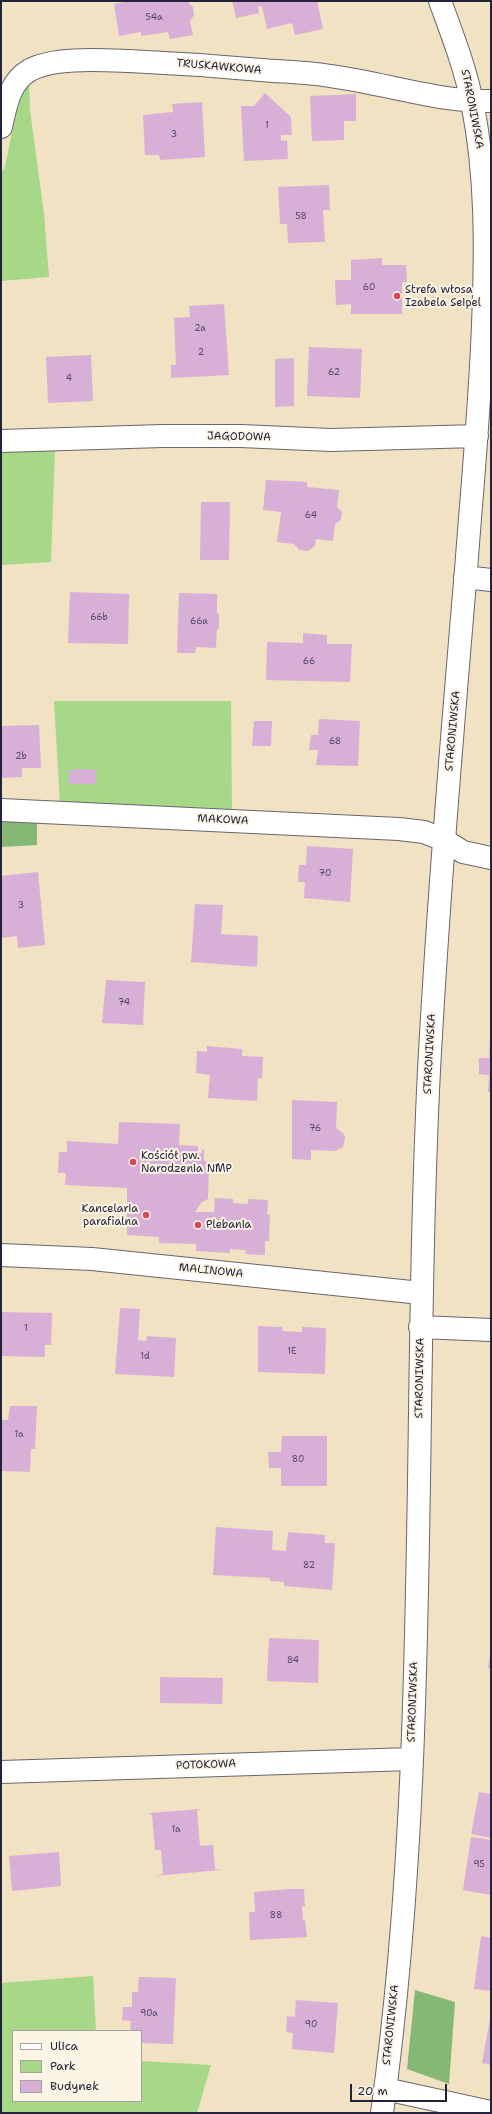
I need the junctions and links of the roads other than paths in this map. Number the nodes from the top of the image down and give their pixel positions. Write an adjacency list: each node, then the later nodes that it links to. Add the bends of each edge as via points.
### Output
1 (440, 1): 2 (street, STARONIWSKA, via 462,61)
2 (482, 102): 3 (street, TRUSKAWKOWA, via 441,98 329,75 175,63 112,60 58,62 31,70 16,81 8,99); 4 (street, STARONIWSKA)
3 (1, 127)
4 (486, 359): 5 (street, STARONIWSKA)
5 (477, 436): 6 (street, JAGODOWA, via 331,440 170,436); 7 (street, STARONIWSKA)
6 (1, 441)
7 (465, 578): 8 (street); 10 (street, STARONIWSKA)
8 (491, 580)
9 (1, 810): 10 (street, MAKOWA, via 399,829 424,832)
10 (444, 840): 11 (street, MAKOWA, via 463,852); 13 (street, STARONIWSKA, via 424,1183)
11 (491, 858)
12 (1, 1255): 13 (street, MALINOWA, via 92,1259)
13 (422, 1293): 14 (street, STARONIWSKA)
14 (420, 1327): 15 (street); 16 (street, STARONIWSKA)
15 (491, 1330)
16 (411, 1759): 17 (street, POTOKOWA); 18 (street, STARONIWSKA, via 405,1884)
17 (1, 1772)
18 (385, 2089): 19 (street); 20 (street, STARONIWSKA)
19 (491, 2112)
20 (382, 2113)

